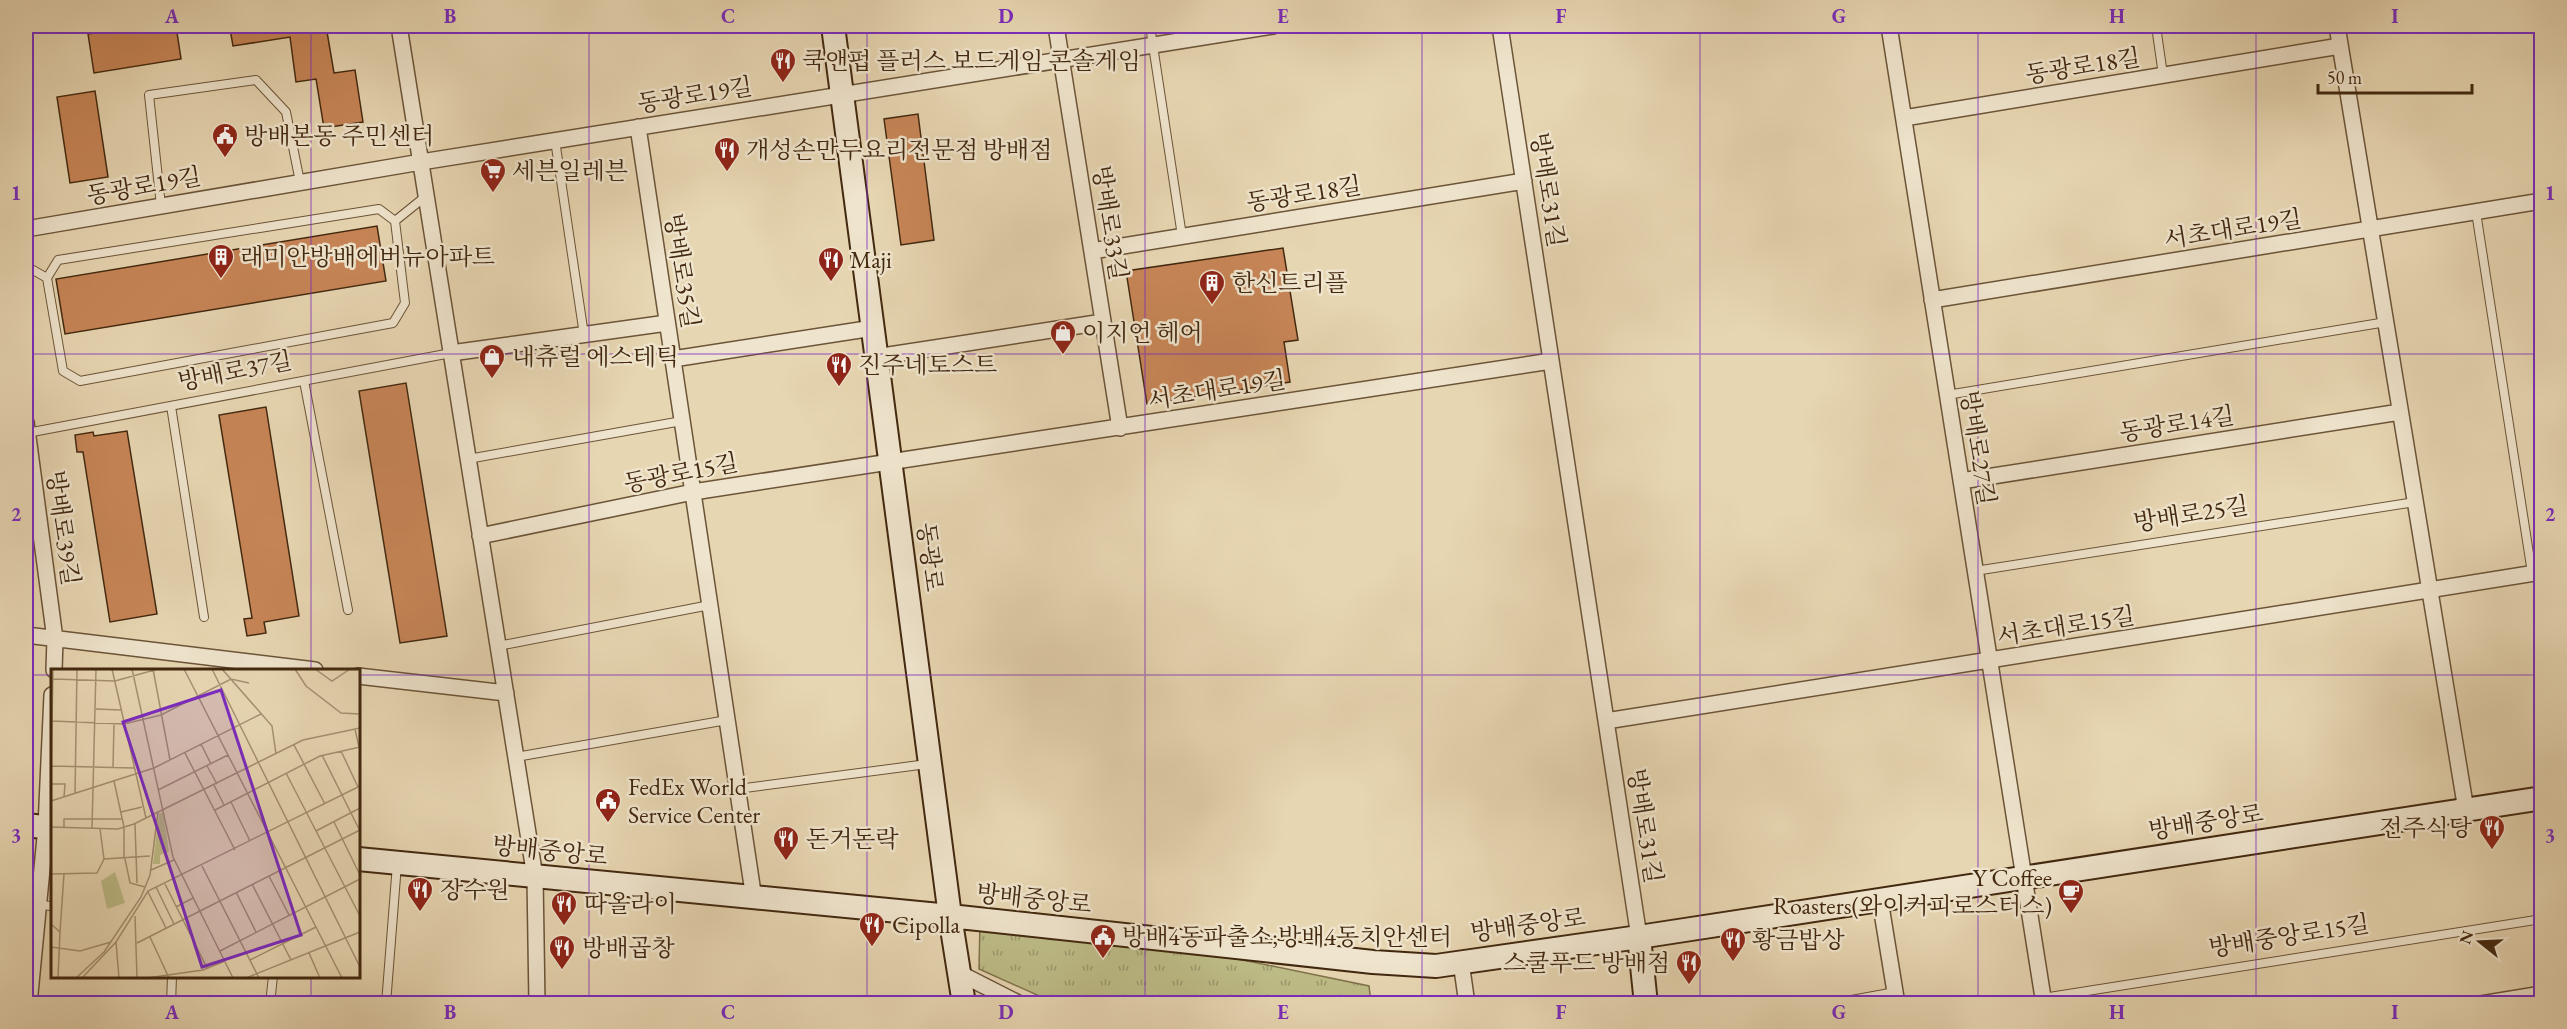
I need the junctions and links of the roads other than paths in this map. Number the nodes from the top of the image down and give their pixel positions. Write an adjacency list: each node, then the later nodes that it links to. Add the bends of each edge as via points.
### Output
1 (399, 26): 18 (street)
2 (833, 26): 14 (street, 동광로)
3 (1056, 26): 12 (street, 방배로33길)
4 (1149, 26): 10 (lane)
5 (1273, 26): 10 (street, 동광로19길)
6 (1500, 26): 19 (street, 방배로31길)
7 (1889, 26): 15 (street, 방배로27길)
8 (2156, 26): 13 (lane)
9 (2337, 26): 11 (street)
10 (1152, 44): 12 (street, 동광로19길); 28 (lane)
11 (2340, 46): 13 (street, 동광로18길); 27 (street)
12 (1061, 59): 14 (street, 동광로19길); 29 (street, 방배로33길)
13 (2163, 75): 15 (street, 동광로18길)
14 (842, 95): 16 (street, 동광로19길); 36 (street, 동광로)
15 (1904, 118): 32 (street, 방배로27길)
16 (638, 127): 17 (street, 동광로19길); 35 (street, 방배로35길)
17 (555, 140): 18 (street, 동광로19길); 37 (lane)
18 (421, 162): 20 (street, 동광로19길); 21 (street)
19 (1524, 181): 28 (street, 동광로18길); 41 (street, 방배로31길)
20 (300, 182): 23 (street, 동광로19길); 23 (lane, via 286,112 256,80 149,95)
21 (426, 196): 25 (lane); 38 (street)
22 (2541, 201): 24 (street, 서초대로19길)
23 (161, 206): 26 (street, 동광로19길)
24 (2476, 212): 27 (street, 서초대로19길); 56 (lane, 서초대로15길)
25 (395, 221): 31 (lane, via 380,209 58,260); 31 (lane, via 405,303 393,323 80,381 63,371)
26 (26, 229)
27 (2370, 229): 32 (street, 서초대로19길); 34 (street)
28 (1182, 236): 29 (street, 동광로18길)
29 (1092, 251): 33 (street, 방배로33길)
30 (26, 266): 31 (lane)
31 (48, 278)
32 (1932, 300): 43 (street, 방배로27길)
33 (1103, 322): 39 (street); 48 (street, 방배로33길)
34 (2385, 322): 43 (lane); 45 (street)
35 (668, 323): 37 (street); 40 (street, 방배로35길)
36 (873, 328): 39 (street, 동광로); 40 (street)
37 (584, 335): 38 (street)
38 (452, 354): 42 (lane, 방배로37길); 49 (street)
39 (876, 357): 50 (street, 동광로)
40 (673, 359): 46 (street, 방배로35길)
41 (1551, 361): 48 (street, 서초대로19길); 71 (street, 방배로31길)
42 (304, 381): 44 (lane, 방배로37길); 59 (lane)
43 (1947, 395): 51 (street, 방배로27길)
44 (171, 406): 47 (lane, 방배로37길); 60 (lane)
45 (2400, 412): 51 (street, 동광로14길); 53 (street)
46 (682, 420): 49 (lane); 52 (street, 방배로35길)
47 (26, 427): 62 (street, 방배로39길)
48 (1120, 428): 50 (street, 서초대로19길)
49 (468, 459): 54 (street)
50 (890, 460): 52 (street, 동광로15길); 73 (street, 동광로)
51 (1961, 481): 55 (street, 방배로27길)
52 (693, 492): 54 (street, 동광로15길); 58 (street, 방배로35길)
53 (2415, 502): 55 (lane, 방배로25길); 57 (street)
54 (480, 536): 63 (street)
55 (1975, 571): 64 (street, 방배로27길)
56 (2537, 572): 57 (street, 서초대로15길)
57 (2430, 590): 64 (street, 서초대로15길); 76 (street)
58 (710, 605): 63 (lane); 70 (street, 방배로35길)
59 (348, 610)
60 (204, 617)
61 (26, 635): 62 (street)
62 (55, 639): 65 (street, 방배로39길); 66 (street)
63 (498, 646): 68 (street)
64 (1989, 661): 71 (street, 서초대로15길); 81 (street, 방배로27길)
65 (54, 669)
66 (307, 669)
67 (360, 676): 68 (street)
68 (506, 693): 72 (street)
69 (51, 707): 77 (street)
70 (728, 720): 72 (lane); 74 (street, 방배로35길)
71 (1606, 721): 87 (street, 방배로31길)
72 (516, 757): 80 (street)
73 (930, 764): 74 (lane); 85 (street, 동광로)
74 (738, 789): 82 (street, 방배로35길)
75 (2541, 798): 76 (street, 방배중앙로)
76 (2466, 810): 81 (street, 방배중앙로)
77 (41, 826): 84 (street)
78 (360, 859): 79 (street, 방배중앙로)
79 (397, 862): 80 (street, 방배중앙로); 98 (lane)
80 (535, 877): 82 (street, 방배중앙로); 99 (street)
81 (2023, 878): 83 (street, 방배중앙로); 94 (street, 방배중앙로15길)
82 (754, 899): 85 (street, 방배중앙로)
83 (1880, 900): 87 (street, 방배중앙로); 93 (street)
84 (46, 905): 95 (street)
85 (950, 916): 88 (street, 방배중앙로, via 1373,962 1436,966); 89 (street, 동광로)
86 (2541, 919): 94 (lane, 방배중앙로15길)
87 (1639, 937): 88 (street, 방배중앙로); 103 (street)
88 (1461, 962): 102 (street)
89 (959, 973): 100 (street, 동광로); 101 (street)
90 (172, 978): 96 (lane)
91 (273, 978): 97 (lane)
92 (2541, 994): 105 (street)
93 (1896, 998): 104 (lane)
94 (2043, 1001)
95 (29, 1004)
96 (171, 1004)
97 (270, 1004)
98 (386, 1004)
99 (537, 1004)
100 (964, 1004)
101 (1020, 1004)
102 (1467, 1004)
103 (1646, 1004)
104 (1830, 1004)
105 (2481, 1004)

